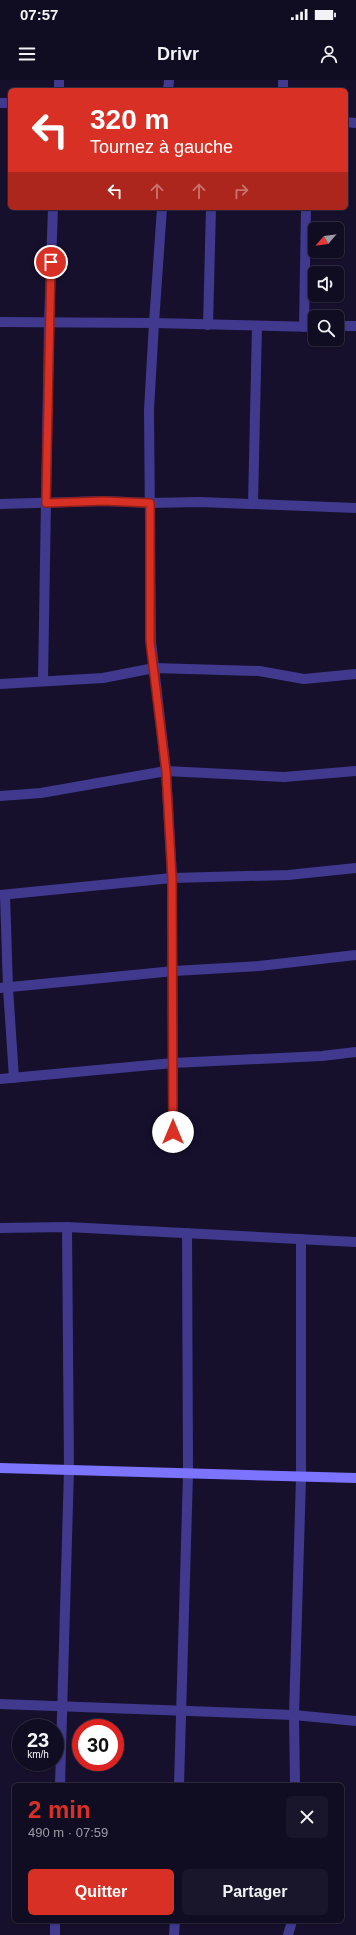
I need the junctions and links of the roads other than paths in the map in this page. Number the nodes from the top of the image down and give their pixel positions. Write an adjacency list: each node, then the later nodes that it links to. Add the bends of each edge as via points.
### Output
1 (53, 210): 6 (street)
2 (162, 210): 7 (street)
3 (211, 210): 8 (street)
4 (306, 210): 12 (street)
5 (0, 322): 6 (street)
6 (49, 322): 7 (street); 14 (street)
7 (154, 323): 8 (street); 15 (street, via 149,410)
8 (208, 325): 9 (street)
9 (257, 326): 12 (street); 17 (street)
10 (344, 326): 11 (street)
11 (356, 326)
12 (304, 327): 13 (street)
13 (308, 327)
14 (46, 503): 15 (street); 16 (street); 21 (street)
15 (150, 503): 17 (street); 19 (street, via 150,641)
16 (0, 504)
17 (253, 504): 18 (street)
18 (356, 508)
19 (154, 668): 20 (street, via 259,671 304,679); 21 (street, via 103,678); 23 (street)
20 (356, 674)
21 (43, 681): 22 (street)
22 (0, 684)
23 (166, 771): 24 (street, via 284,777); 25 (street, via 41,793); 27 (street)
24 (356, 771)
25 (0, 796)
26 (356, 868): 27 (street, via 288,875)
27 (172, 878): 28 (street); 30 (street)
28 (3, 895): 31 (street)
29 (356, 955): 30 (street, via 259,966)
30 (174, 971): 31 (street); 33 (street)
31 (4, 988): 34 (street)
32 (356, 1052): 33 (street)
33 (173, 1063): 34 (street); 36 (street)
34 (14, 1078): 35 (street)
35 (0, 1079)
36 (173, 1132)
37 (0, 1228): 38 (street)
38 (67, 1228): 39 (street); 43 (street)
39 (187, 1233): 40 (street); 44 (street)
40 (301, 1239): 41 (street); 45 (street)
41 (356, 1242)
42 (0, 1468): 43 (street)
43 (69, 1469): 44 (street); 48 (street)
44 (188, 1474): 45 (street); 49 (street)
45 (300, 1476): 46 (street); 50 (street)
46 (356, 1478)
47 (0, 1704): 48 (street)
48 (63, 1706): 49 (street); 52 (street)
49 (181, 1711): 50 (street); 53 (street)
50 (294, 1715): 51 (street); 54 (street)
51 (356, 1721)
52 (60, 1783)
53 (179, 1783)
54 (295, 1783)
55 (55, 1923): 58 (street)
56 (175, 1923): 59 (street)
57 (292, 1923): 60 (street); 61 (street)
58 (55, 1935)
59 (174, 1935)
60 (288, 1935)
61 (297, 1935)

